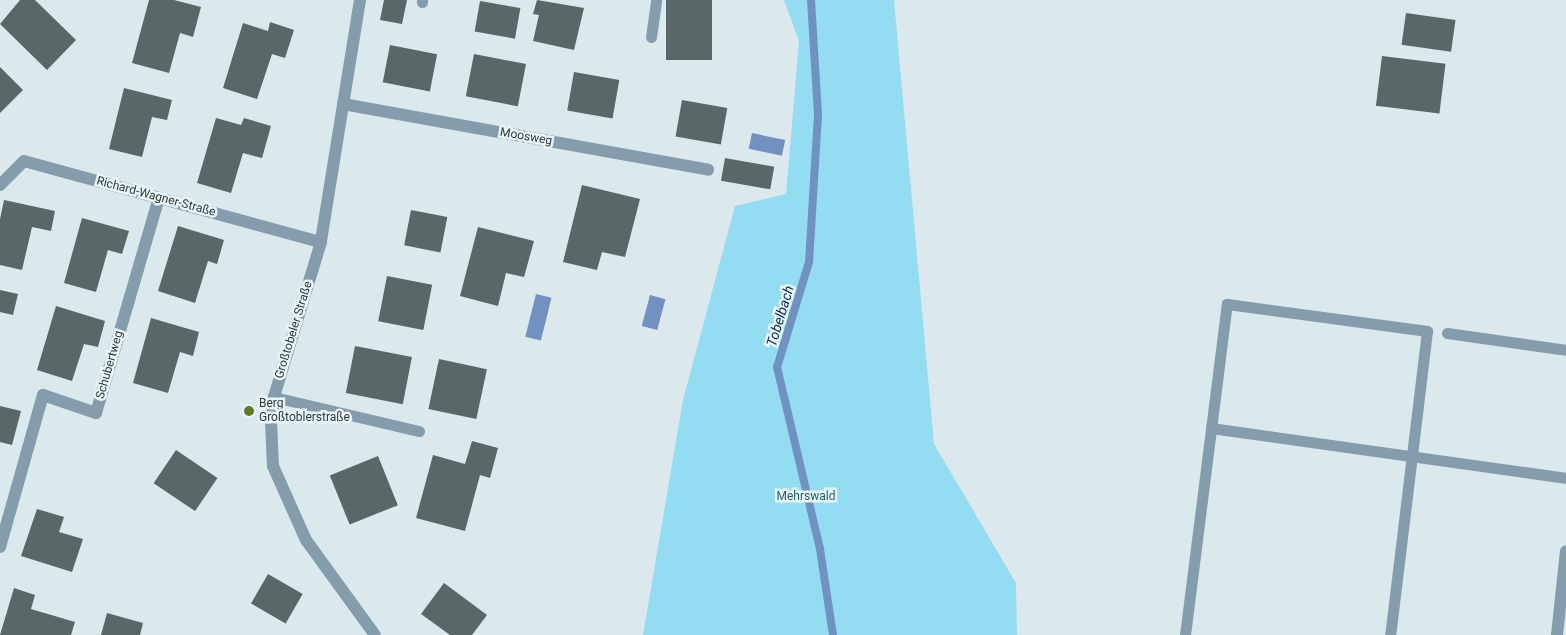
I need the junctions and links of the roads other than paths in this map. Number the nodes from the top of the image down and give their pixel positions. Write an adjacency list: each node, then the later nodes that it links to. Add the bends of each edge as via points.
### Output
1 (360, 0): 4 (street, Großtobeler Straße)
2 (656, 0): 3 (lane)
3 (651, 37)
4 (343, 104): 5 (street, Moosweg); 8 (street, Großtobeler Straße)
5 (708, 170)
6 (0, 185): 7 (street, Richard-Wagner-Straße, via 24,161)
7 (159, 198): 8 (street, Richard-Wagner-Straße); 16 (street, Schubertweg, via 96,413 43,395)
8 (321, 242): 11 (street, Großtobeler Straße)
9 (1447, 333): 10 (lane)
10 (1566, 350)
11 (274, 397): 13 (lane); 18 (street, Großtobeler Straße, via 273,466 306,540)
12 (1211, 428): 14 (lane); 14 (lane, via 1228,304 1428,331); 19 (lane)
13 (419, 431)
14 (1413, 456): 15 (lane); 20 (lane)
15 (1566, 478)
16 (0, 547)
17 (1566, 551): 21 (street)
18 (376, 635)
19 (1185, 635)
20 (1390, 635)
21 (1557, 635)

